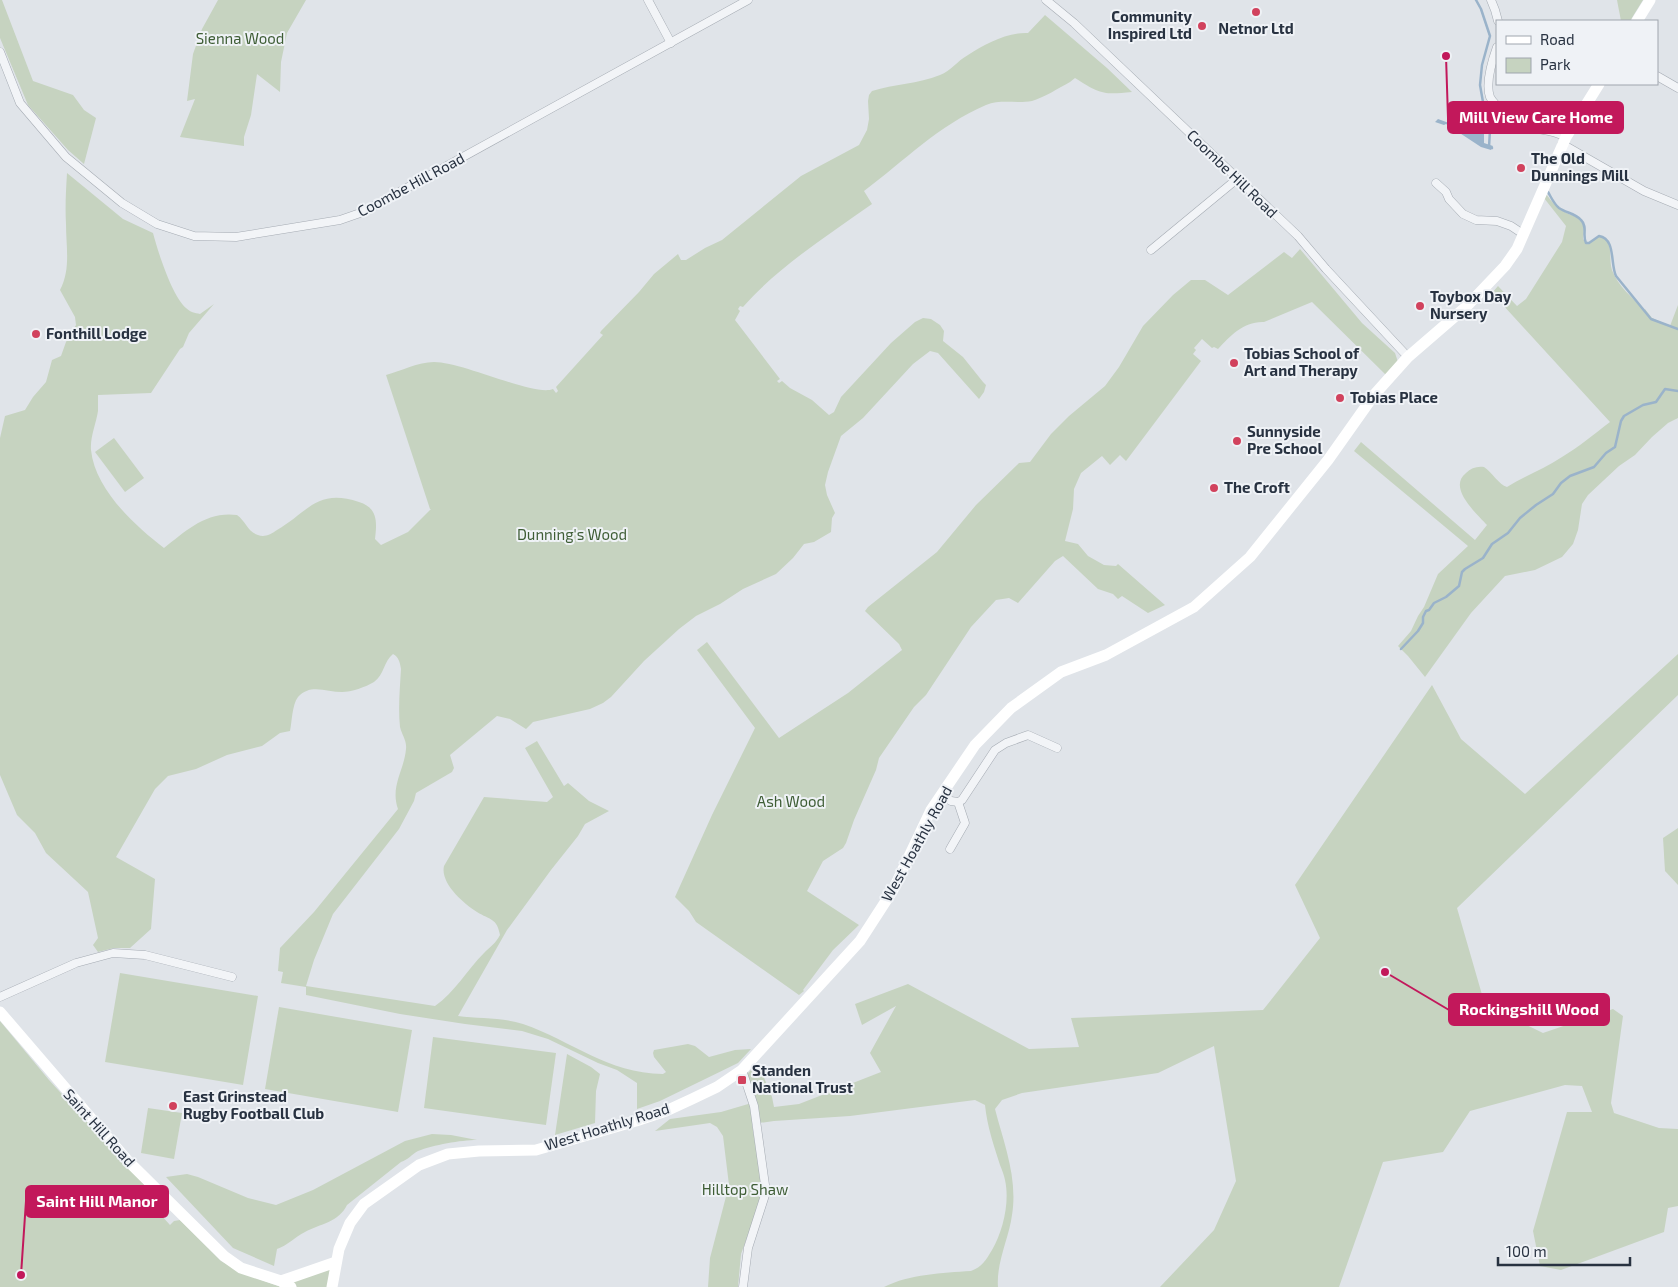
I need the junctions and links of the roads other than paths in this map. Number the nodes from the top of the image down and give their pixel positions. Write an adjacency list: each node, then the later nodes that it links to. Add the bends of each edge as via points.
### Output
1 (648, 0): 8 (street)
2 (748, 0): 8 (street, Coombe Hill Road)
3 (1046, 0): 15 (street, Coombe Hill Road)
4 (1491, 0): 6 (street)
5 (1650, 0): 7 (street)
6 (1498, 20)
7 (1638, 20)
8 (671, 43): 10 (street, Coombe Hill Road, via 363,212 340,220 236,237 194,236 157,224 122,203 66,157 20,104)
9 (1496, 51): 14 (street, via 1489,88 1493,101 1517,123 1556,132)
10 (0, 52)
11 (1658, 77): 13 (street)
12 (1598, 85): 14 (street, West Hoathly Road)
13 (1678, 88)
14 (1564, 140): 17 (street, via 1644,191); 18 (street, West Hoathly Road)
15 (1237, 180): 19 (street); 20 (street, Coombe Hill Road, via 1298,236)
16 (1436, 183): 18 (street, via 1462,214 1476,220 1497,221)
17 (1678, 205)
18 (1524, 234): 20 (street, West Hoathly Road, via 1505,266 1467,306)
19 (1151, 250)
20 (1408, 357): 22 (street, West Hoathly Road, via 1374,395 1328,460 1250,557 1194,607 1106,655 1061,672 1011,708 975,745)
21 (1057, 748): 23 (street, via 1028,736 1006,743 996,750)
22 (942, 794): 23 (street); 28 (street, West Hoathly Road, via 893,890 860,941)
23 (958, 802): 24 (street, via 965,823)
24 (950, 849)
25 (232, 977): 26 (street, via 145,955 113,954 76,963)
26 (0, 997)
27 (0, 1012): 30 (street, Saint Hill Road, via 128,1161 224,1256 241,1268)
28 (742, 1070): 29 (street, West Hoathly Road, via 700,1095 636,1121 536,1150 478,1150 448,1154 419,1165 364,1204 350,1223); 32 (street, via 754,1106 766,1192 748,1248)
29 (336, 1262): 30 (street); 31 (street, West Hoathly Road)
30 (286, 1284)
31 (332, 1287)
32 (743, 1287)

